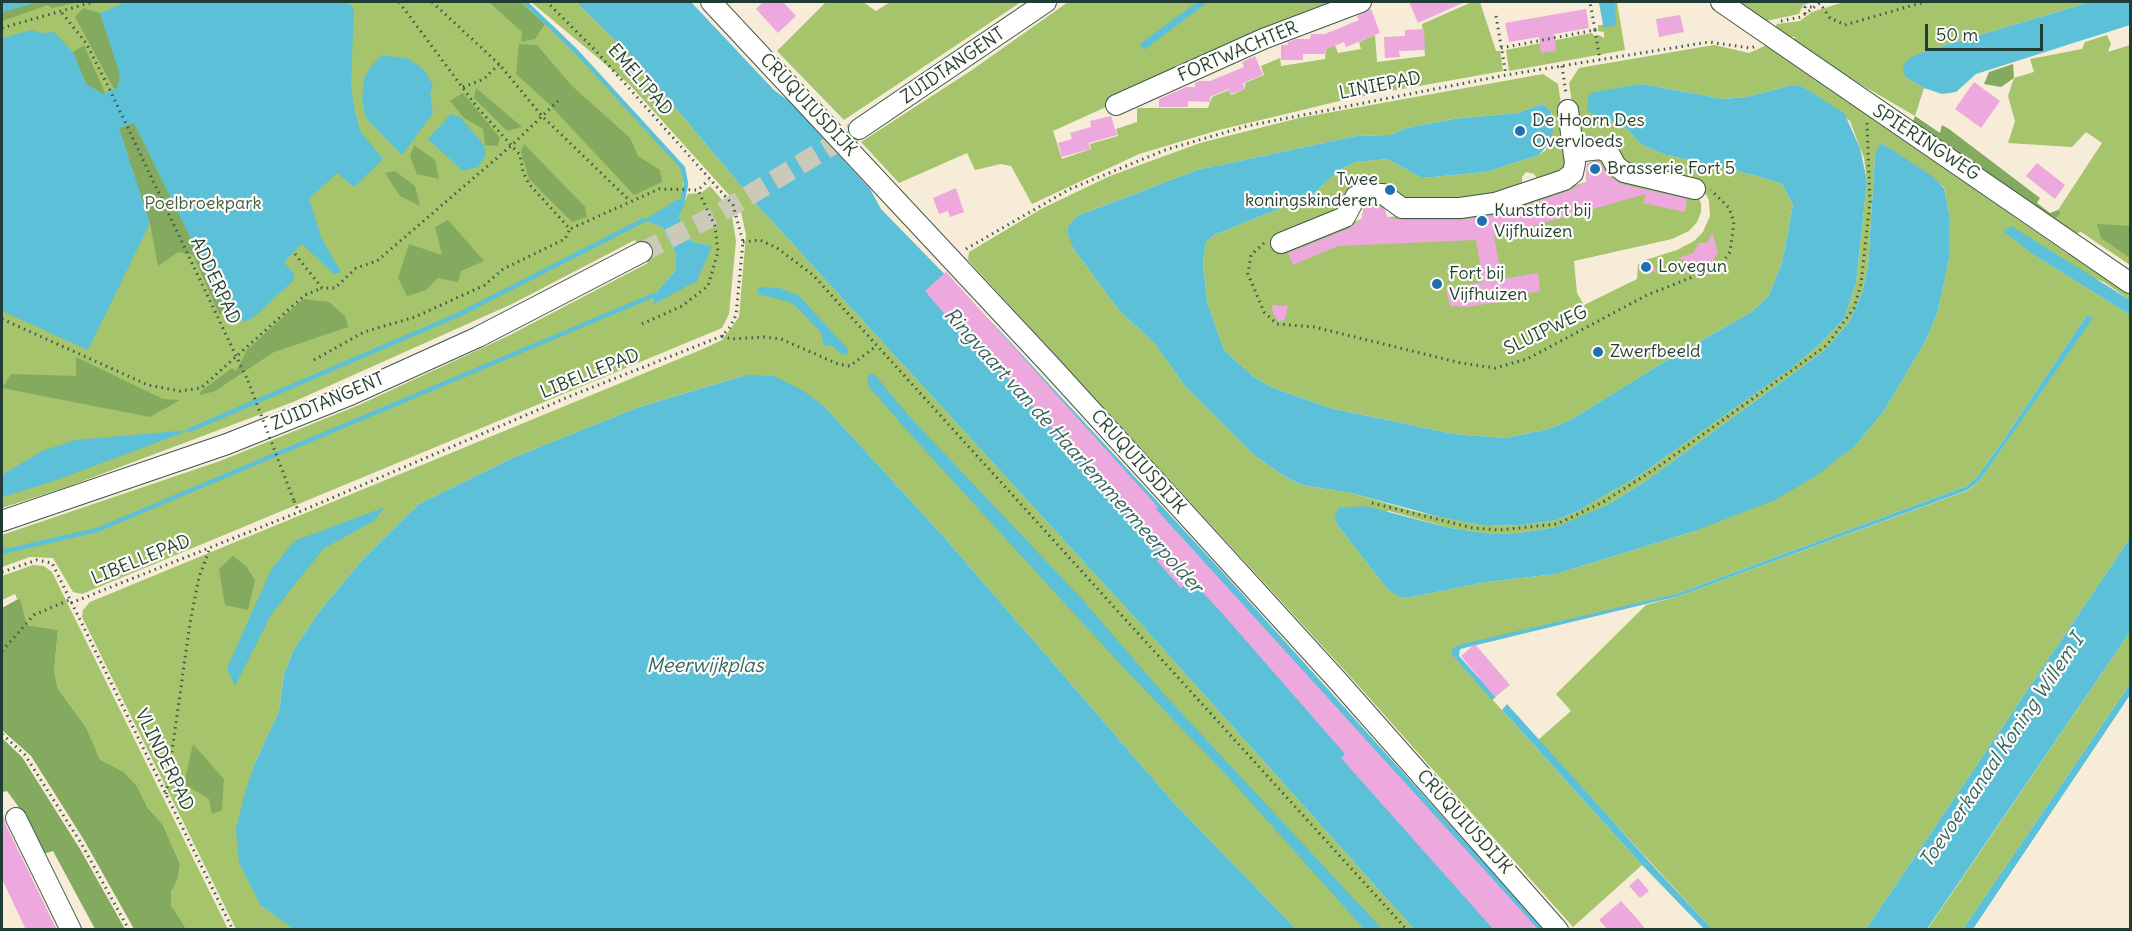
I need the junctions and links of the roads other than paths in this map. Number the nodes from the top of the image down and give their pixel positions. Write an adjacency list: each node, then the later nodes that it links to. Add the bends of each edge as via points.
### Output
1 (711, 2): 16 (street, CRUQUIUSDIJK, via 1344,687)
2 (1046, 2): 7 (street, ZUIDTANGENT)
3 (1362, 2): 5 (street, FORTWACHTER, via 1263,39)
4 (1721, 2): 12 (street, SPIERINGWEG)
5 (1116, 105)
6 (1568, 110): 8 (street)
7 (859, 129)
8 (1574, 152): 9 (street, via 1601,149 1624,172); 10 (street, via 1575,168 1564,180 1495,203 1408,209 1397,206 1383,194 1361,194 1345,217)
9 (1695, 189)
10 (1281, 243)
11 (642, 252): 13 (street, ZUIDTANGENT, via 478,337 350,395 227,444)
12 (2130, 283)
13 (2, 521)
14 (16, 818): 15 (street)
15 (71, 930)
16 (1558, 930)

